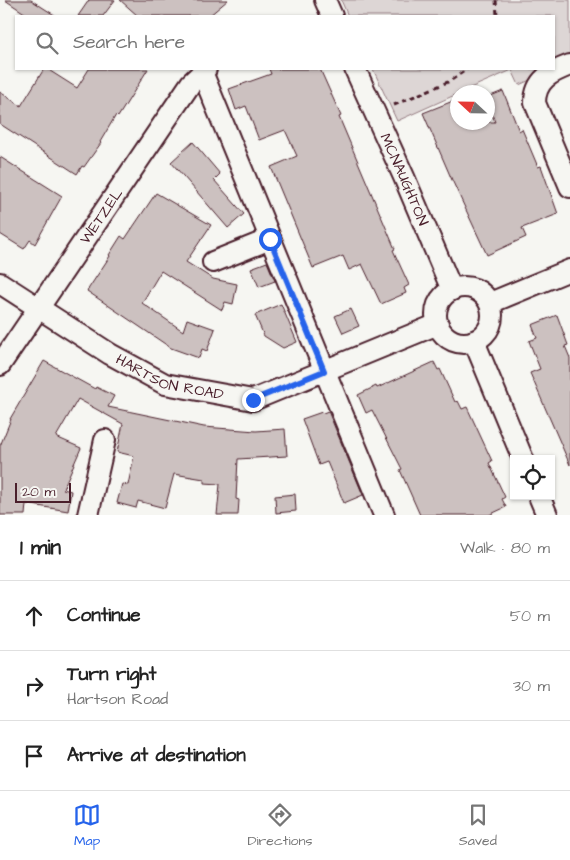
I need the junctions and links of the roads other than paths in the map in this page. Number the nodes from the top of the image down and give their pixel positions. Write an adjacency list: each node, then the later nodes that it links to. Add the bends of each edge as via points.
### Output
1 (570, 65): 4 (street, via 545,76 537,89 535,103)
2 (355, 70): 9 (street, MCNAUGHTON)
3 (204, 71): 5 (street); 11 (street, WETZEL, via 190,83)
4 (570, 187)
5 (270, 239): 6 (street); 15 (street)
6 (213, 262)
7 (570, 270): 10 (street)
8 (0, 282): 11 (street, HARTSON ROAD)
9 (452, 290): 10 (street, via 469,287 480,291); 12 (street, via 440,303 436,313)
10 (490, 303): 13 (street, via 492,321 481,337)
11 (39, 307): 14 (street, WETZEL); 15 (street, HARTSON ROAD, via 110,354 166,384 253,400)
12 (438, 324): 13 (street, via 449,340 458,344); 15 (street, HARTSON ROAD)
13 (474, 341): 17 (street)
14 (0, 365)
15 (324, 371): 19 (street)
16 (106, 440): 20 (street)
17 (521, 455)
18 (541, 500): 21 (street)
19 (377, 513)
20 (88, 515)
21 (547, 515)

